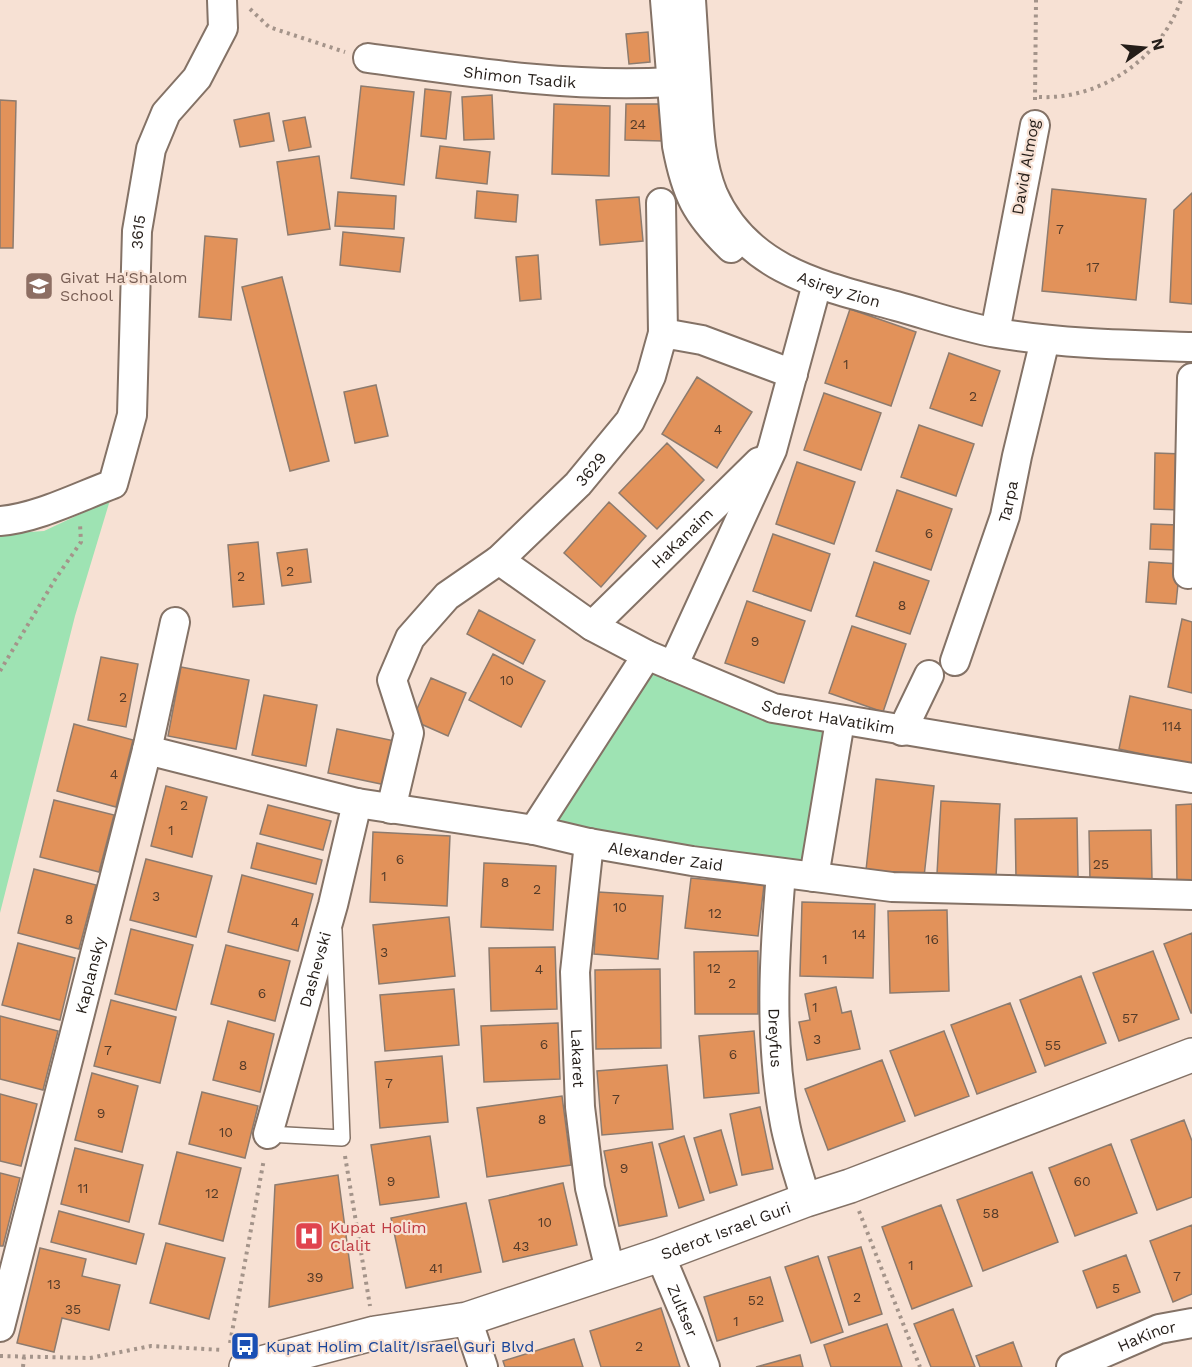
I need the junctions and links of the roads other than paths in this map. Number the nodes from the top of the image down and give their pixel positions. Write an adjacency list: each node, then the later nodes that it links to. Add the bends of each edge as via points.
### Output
1 (665, 0): 5 (street)
2 (691, 0): 8 (street, Asirey Zion, via 700,142 707,177 730,221 758,252)
3 (235, 3): 17 (street, 3615, via 197,78 166,113 151,148 137,231 132,415 113,484)
4 (368, 58): 5 (street, Shimon Tsadik, via 492,76 632,84)
5 (671, 82): 8 (street, via 680,165 700,214 735,251 758,263)
6 (1035, 111): 10 (street, David Almog)
7 (661, 203): 11 (street, 3629)
8 (777, 266): 9 (street, Asirey Zion)
9 (817, 284): 10 (street, Asirey Zion); 14 (street, HaKanaim)
10 (995, 332): 12 (street, Asirey Zion)
11 (663, 333): 14 (street, via 702,340); 18 (street, 3629, via 651,376 630,421 578,484)
12 (1045, 340): 13 (street, Asirey Zion); 23 (street, Tarpa, via 1005,516)
13 (1192, 347)
14 (794, 374): 16 (street, HaKanaim)
15 (1192, 378): 19 (street)
16 (772, 450): 21 (street, HaKanaim); 24 (street, HaKanaim)
17 (0, 521)
18 (499, 560): 21 (street, Sderot HaVatikim); 31 (street, 3629, via 447,596 410,638 392,680 409,733)
19 (1188, 574)
20 (175, 622): 28 (street, Kaplansky)
21 (592, 626): 22 (street, Sderot HaVatikim)
22 (647, 655): 24 (street, Sderot HaVatikim); 32 (street)
23 (955, 661)
24 (673, 666): 26 (street, Sderot HaVatikim, via 773,708)
25 (929, 675): 27 (street)
26 (840, 721): 27 (street, Sderot HaVatikim); 35 (street)
27 (902, 731): 29 (street, Sderot HaVatikim)
28 (147, 750): 30 (street, Alexander Zaid); 45 (street, Kaplansky)
29 (1192, 778)
30 (357, 803): 31 (street, Alexander Zaid); 37 (street, Dashevski)
31 (391, 809): 32 (street, Alexander Zaid)
32 (534, 830): 33 (street, Alexander Zaid)
33 (589, 843): 34 (street, Alexander Zaid); 42 (street, Lakaret, via 575,972 580,1107 590,1188)
34 (781, 873): 35 (street, Alexander Zaid); 40 (street, Dreyfus, via 774,953 774,1034 785,1124)
35 (814, 877): 36 (street, Alexander Zaid, via 892,887)
36 (1192, 895)
37 (333, 905): 39 (street, Dashevski); 39 (lane, via 342,1138)
38 (1192, 1055): 40 (street, Sderot Israel Guri)
39 (268, 1134)
40 (806, 1200): 41 (street, Sderot Israel Guri)
41 (660, 1255): 42 (street, Sderot Israel Guri); 48 (street, Zultser)
42 (610, 1270): 43 (street, Sderot Israel Guri)
43 (467, 1319): 46 (street, Sderot Israel Guri); 47 (street)
44 (1192, 1323): 49 (street, HaKinor, via 1159,1329)
45 (0, 1327)
46 (237, 1358)
47 (483, 1367)
48 (705, 1367)
49 (1071, 1367)

